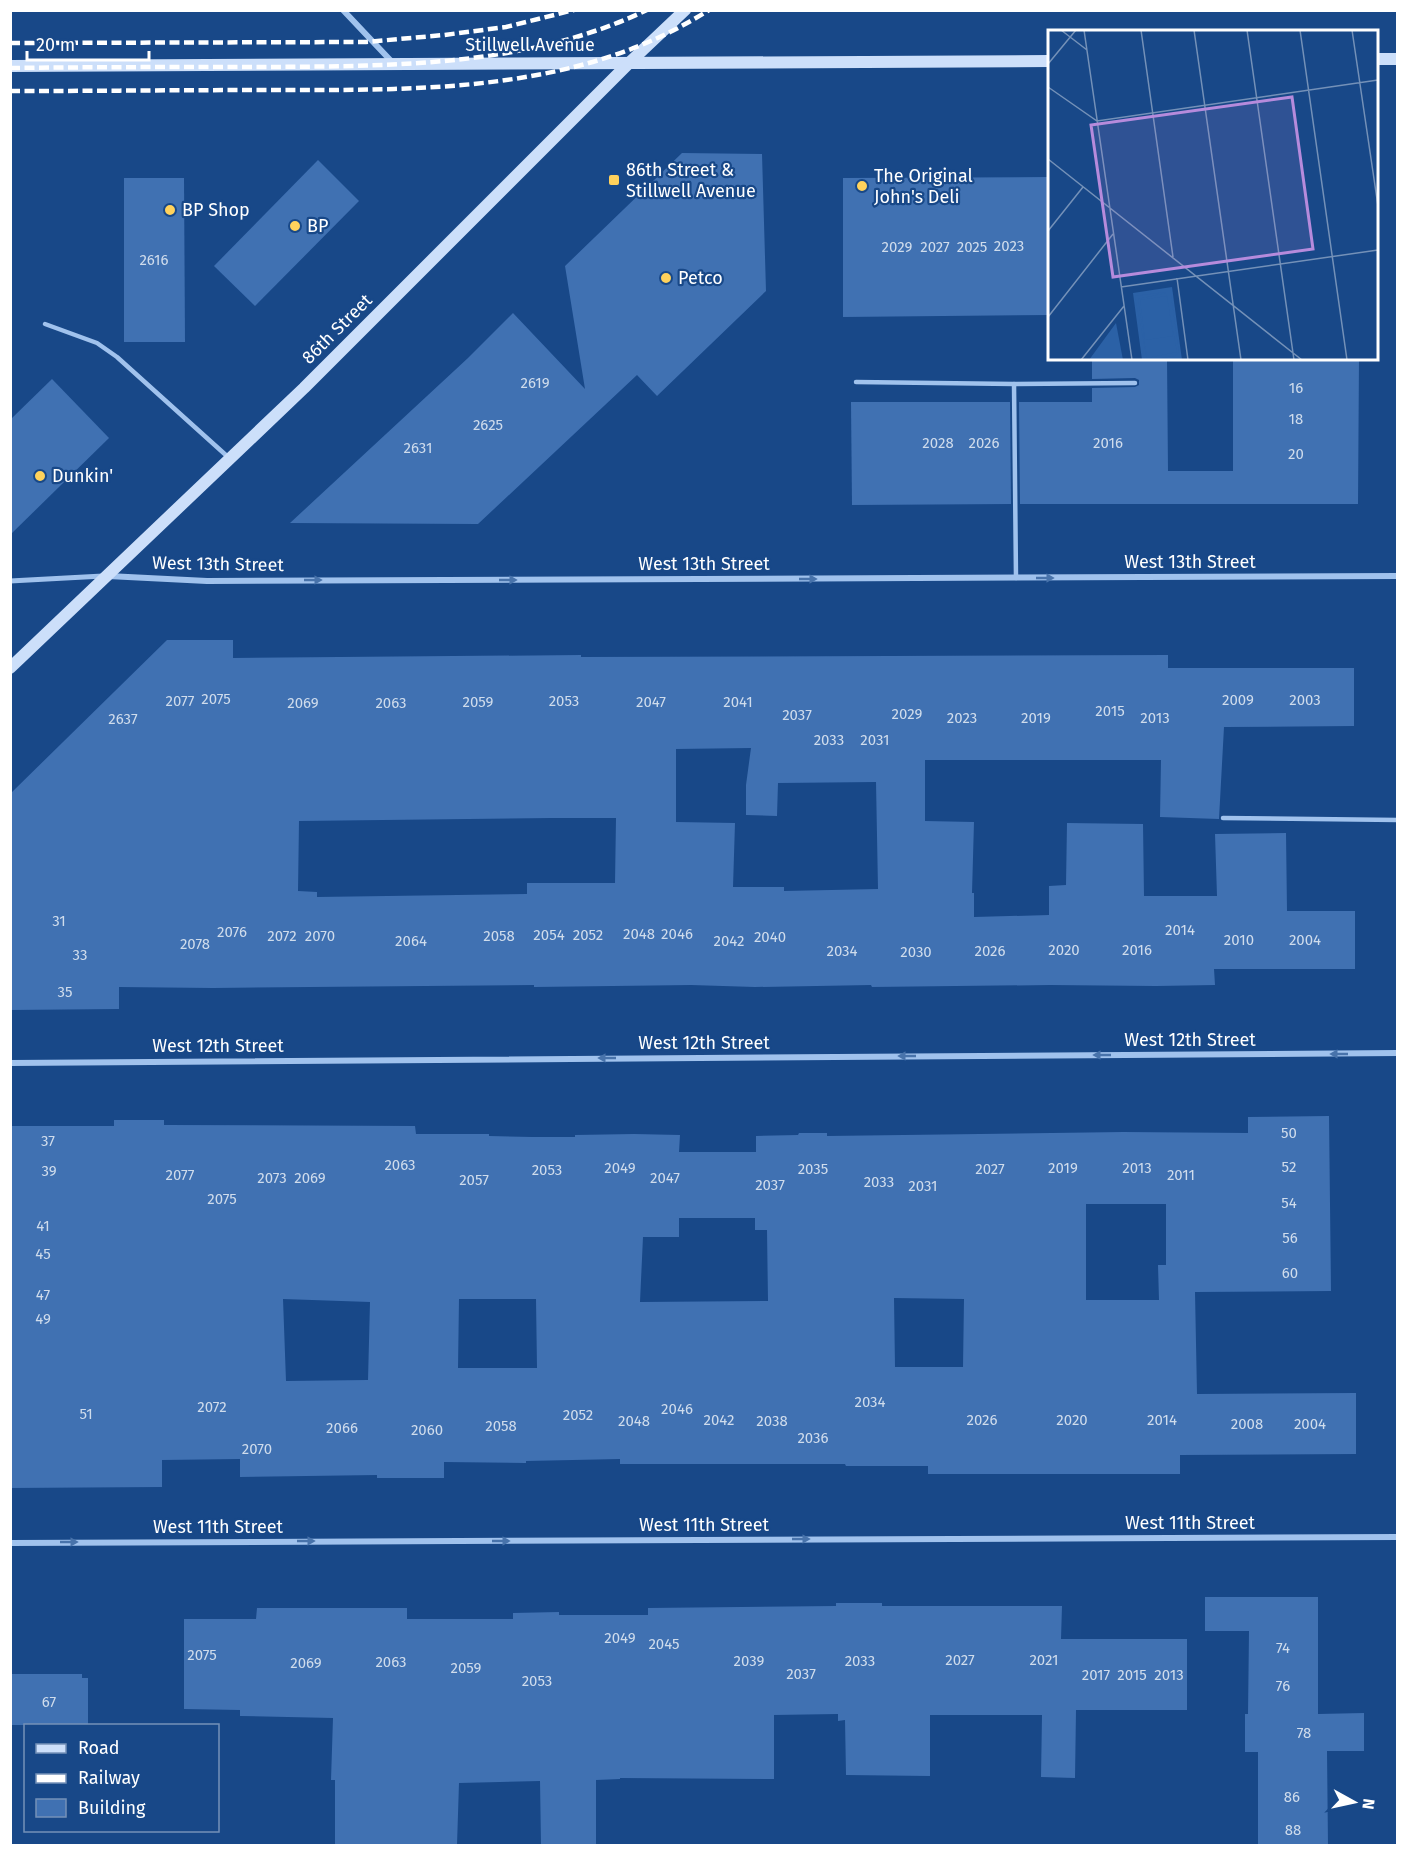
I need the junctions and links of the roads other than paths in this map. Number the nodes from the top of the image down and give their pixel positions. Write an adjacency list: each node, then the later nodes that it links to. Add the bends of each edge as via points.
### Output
1 (343, 10): 7 (street)
2 (685, 10): 6 (main road, 86th Street)
3 (1378, 59): 4 (main road)
4 (1398, 59)
5 (1048, 61): 6 (main road, Stillwell Avenue)
6 (629, 63): 7 (main road, Stillwell Avenue); 13 (main road, 86th Street)
7 (394, 64): 8 (main road, Stillwell Avenue)
8 (10, 66)
9 (45, 324): 13 (lane, via 97,343 117,357)
10 (856, 382): 12 (lane)
11 (1135, 382): 12 (lane)
12 (1014, 384): 16 (lane)
13 (230, 459): 14 (main road, 86th Street)
14 (108, 576): 16 (street, West 13th Street, one-way to 16, via 207,581); 17 (street, West 13th Street); 18 (main road, 86th Street)
15 (1398, 576): 16 (street, West 13th Street, one-way to 15)
16 (1016, 578)
17 (10, 581)
18 (10, 668)
19 (1222, 818): 20 (lane)
20 (1398, 820)
21 (1398, 1053): 22 (street, West 12th Street, one-way to 22)
22 (10, 1062)
23 (1398, 1537): 24 (street, West 11th Street, one-way to 23)
24 (10, 1543)

